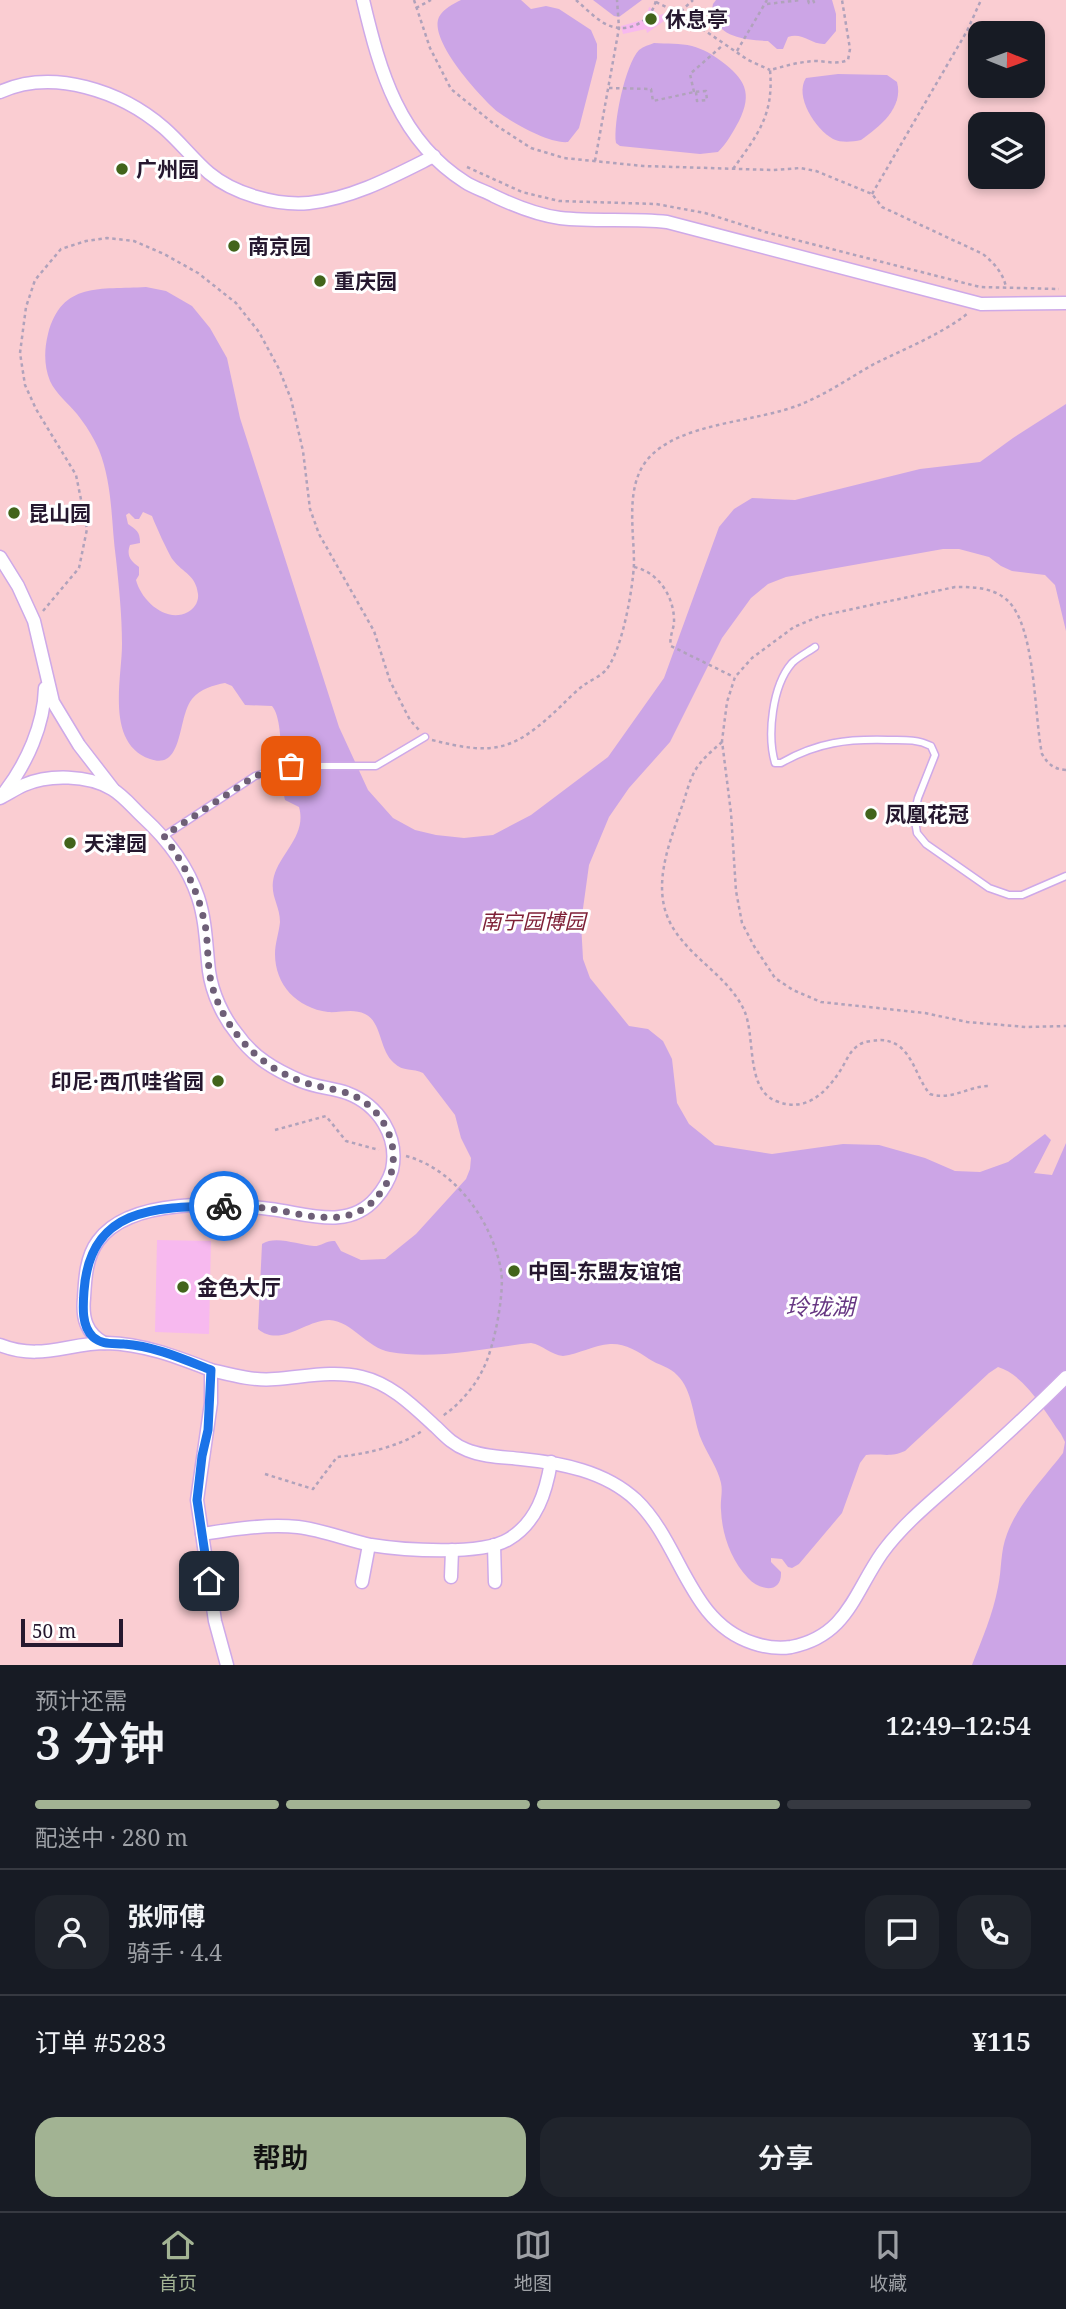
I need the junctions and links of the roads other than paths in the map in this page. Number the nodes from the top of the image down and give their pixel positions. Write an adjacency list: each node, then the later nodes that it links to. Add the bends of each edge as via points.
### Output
1 (363, 0): 3 (street, via 388,89 411,130)
2 (0, 92): 3 (street, via 48,81 110,95 163,127 211,175 232,188 277,201 307,203 348,195)
3 (434, 156): 4 (street, via 465,183 523,209 560,218 667,222 981,304)
4 (1066, 303)
5 (0, 557): 7 (street, via 34,621)
6 (815, 647): 12 (lane, via 792,663 778,690 771,727 775,763 823,744 853,739 918,740 931,746 935,755 914,815 917,833 926,844 989,888 1009,895 1030,892)
7 (46, 677): 9 (street, via 54,702 79,745); 10 (street, via 45,706 36,735)
8 (425, 737): 11 (lane, via 376,766 291,766 255,776)
9 (113, 789): 10 (street, via 79,778 55,778 26,784); 11 (street)
10 (0, 798)
11 (164, 836): 13 (street, via 184,864 198,897 212,986 232,1028 264,1062 303,1082 360,1099 391,1136 391,1173 372,1203 351,1215 323,1217 274,1209 190,1206 135,1216 108,1229 89,1260 83,1306 92,1336)
12 (1066, 876)
13 (104, 1343): 14 (street, via 47,1353); 15 (street, via 146,1347)
14 (0, 1345)
15 (211, 1370): 17 (street, via 243,1378 362,1377 406,1400 453,1444 470,1452); 18 (street, via 197,1500)
16 (1066, 1377): 17 (street, via 984,1460 904,1526 881,1554 854,1603 830,1630 789,1647 764,1647 722,1627 704,1609 671,1548 636,1500 581,1469)
17 (551, 1462): 20 (street, via 536,1510 509,1539)
18 (202, 1534): 19 (street, via 298,1527); 25 (street, via 215,1621)
19 (369, 1545): 21 (street); 23 (street)
20 (494, 1545): 21 (street); 24 (street)
21 (452, 1550): 22 (street)
22 (451, 1577)
23 (362, 1582)
24 (495, 1582)
25 (227, 1665)

